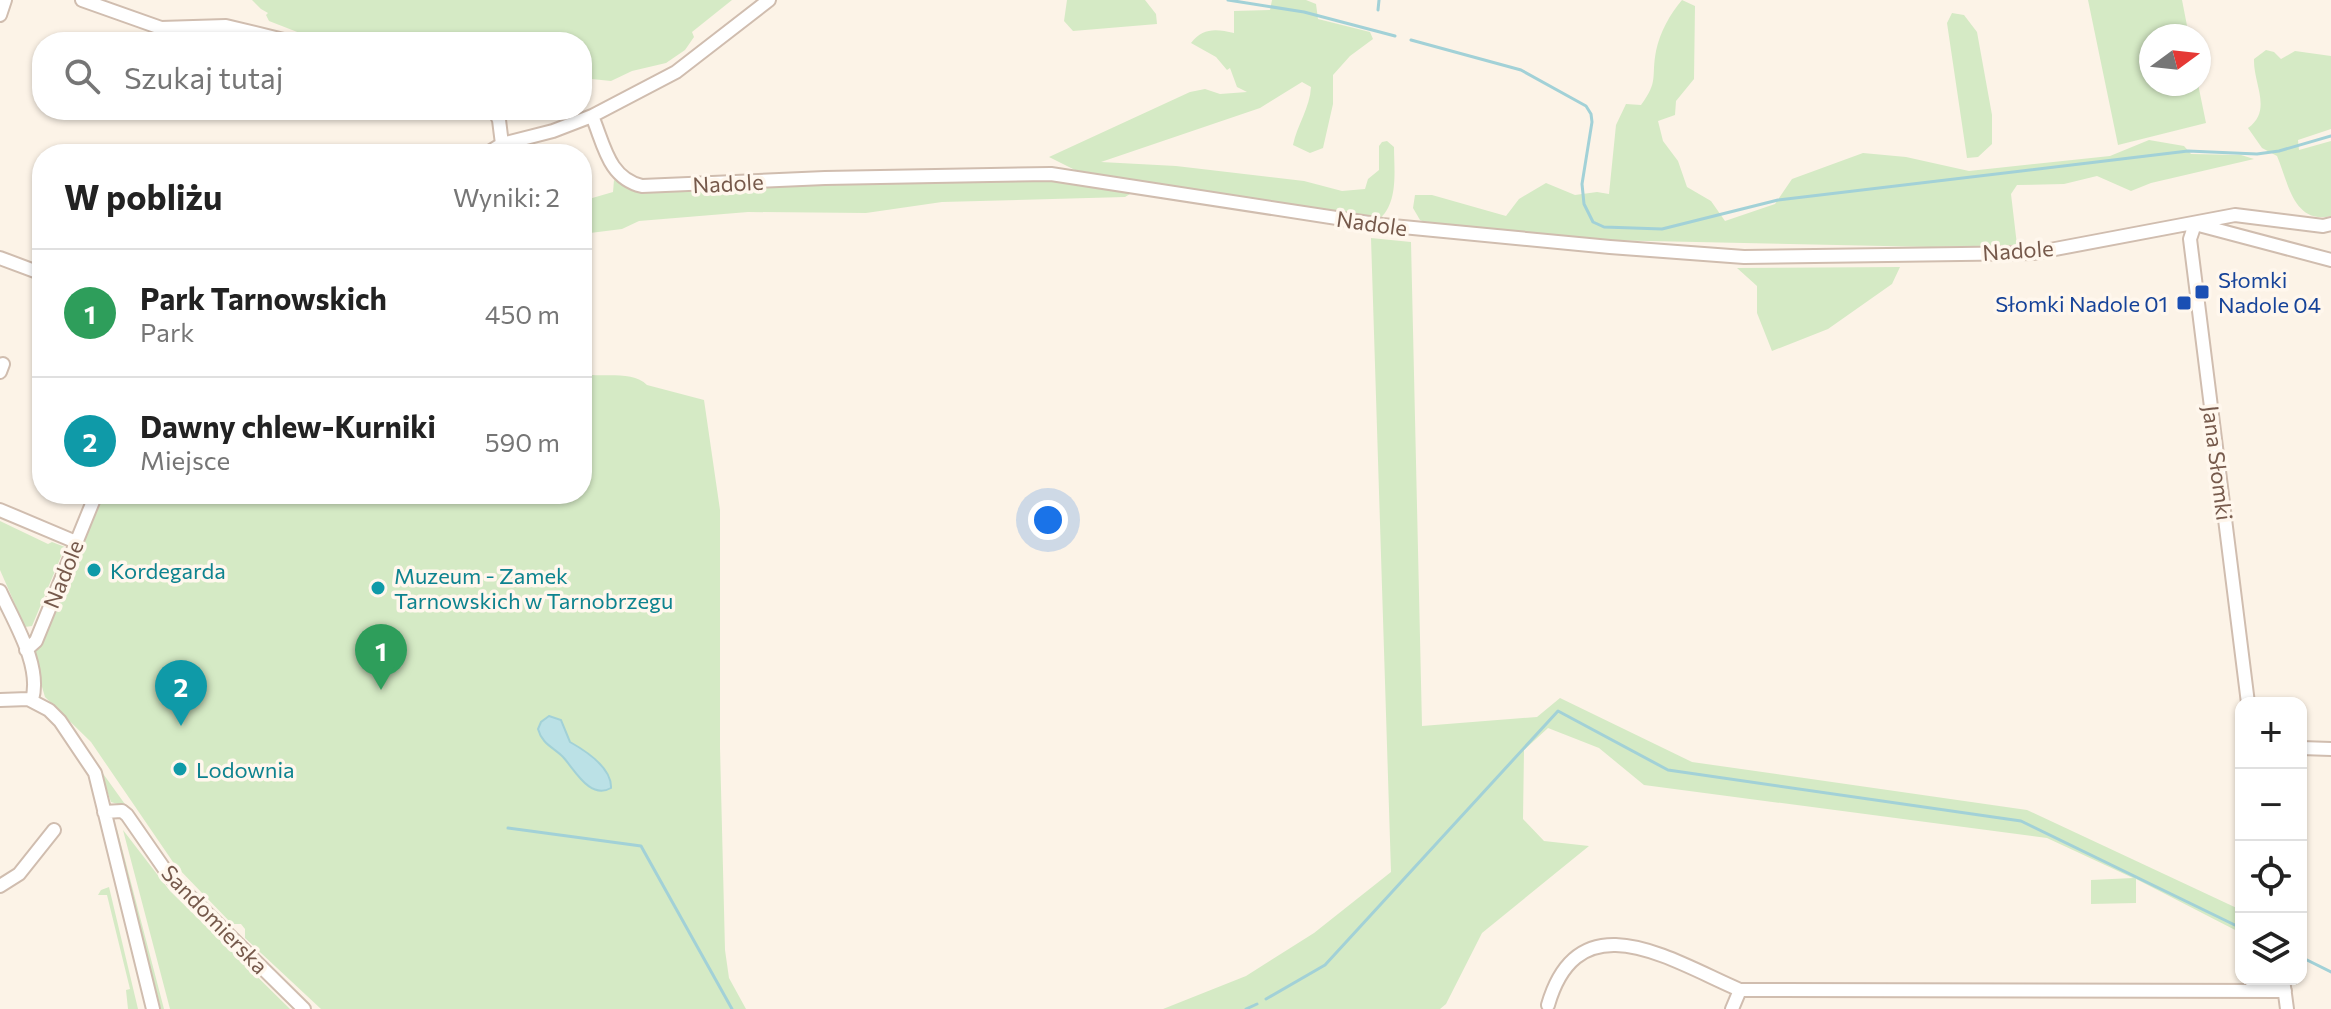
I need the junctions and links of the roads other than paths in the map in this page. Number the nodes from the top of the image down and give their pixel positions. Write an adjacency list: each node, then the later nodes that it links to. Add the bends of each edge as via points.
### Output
1 (5, 0): 5 (street)
2 (82, 0): 4 (street)
3 (769, 0): 7 (street, via 676,72)
4 (105, 4): 6 (street, via 161,28 226,26)
5 (0, 15)
6 (251, 32)
7 (592, 116): 11 (street, Nadole, via 615,170 642,186 1051,174 1395,226 1744,257 2034,253)
8 (499, 120): 10 (street)
9 (582, 120): 10 (street)
10 (502, 144)
11 (2195, 224): 12 (street, Nadole, via 2235,215); 14 (street); 21 (street, Jana Słomki, via 2190,239)
12 (2331, 224)
13 (0, 258): 15 (street)
14 (2331, 260)
15 (32, 270)
16 (92, 504): 18 (street, Nadole)
17 (0, 510): 18 (street)
18 (76, 542): 20 (street, Nadole, via 36,641)
19 (0, 591): 20 (street)
20 (26, 650): 23 (street, via 35,686)
21 (2247, 697)
22 (0, 700): 23 (street)
23 (32, 700): 26 (street, via 60,721 95,773)
24 (2307, 748): 25 (street)
25 (2331, 749)
26 (104, 812): 32 (street); 33 (street, Sandomierska, via 127,815 170,877)
27 (54, 830): 28 (street, via 19,874)
28 (0, 886)
29 (2284, 985): 30 (street); 35 (street)
30 (1740, 990): 31 (street, via 1646,950 1601,944 1564,967); 34 (street)
31 (1548, 1005)
32 (153, 1009)
33 (304, 1009)
34 (1732, 1009)
35 (2287, 1009)

